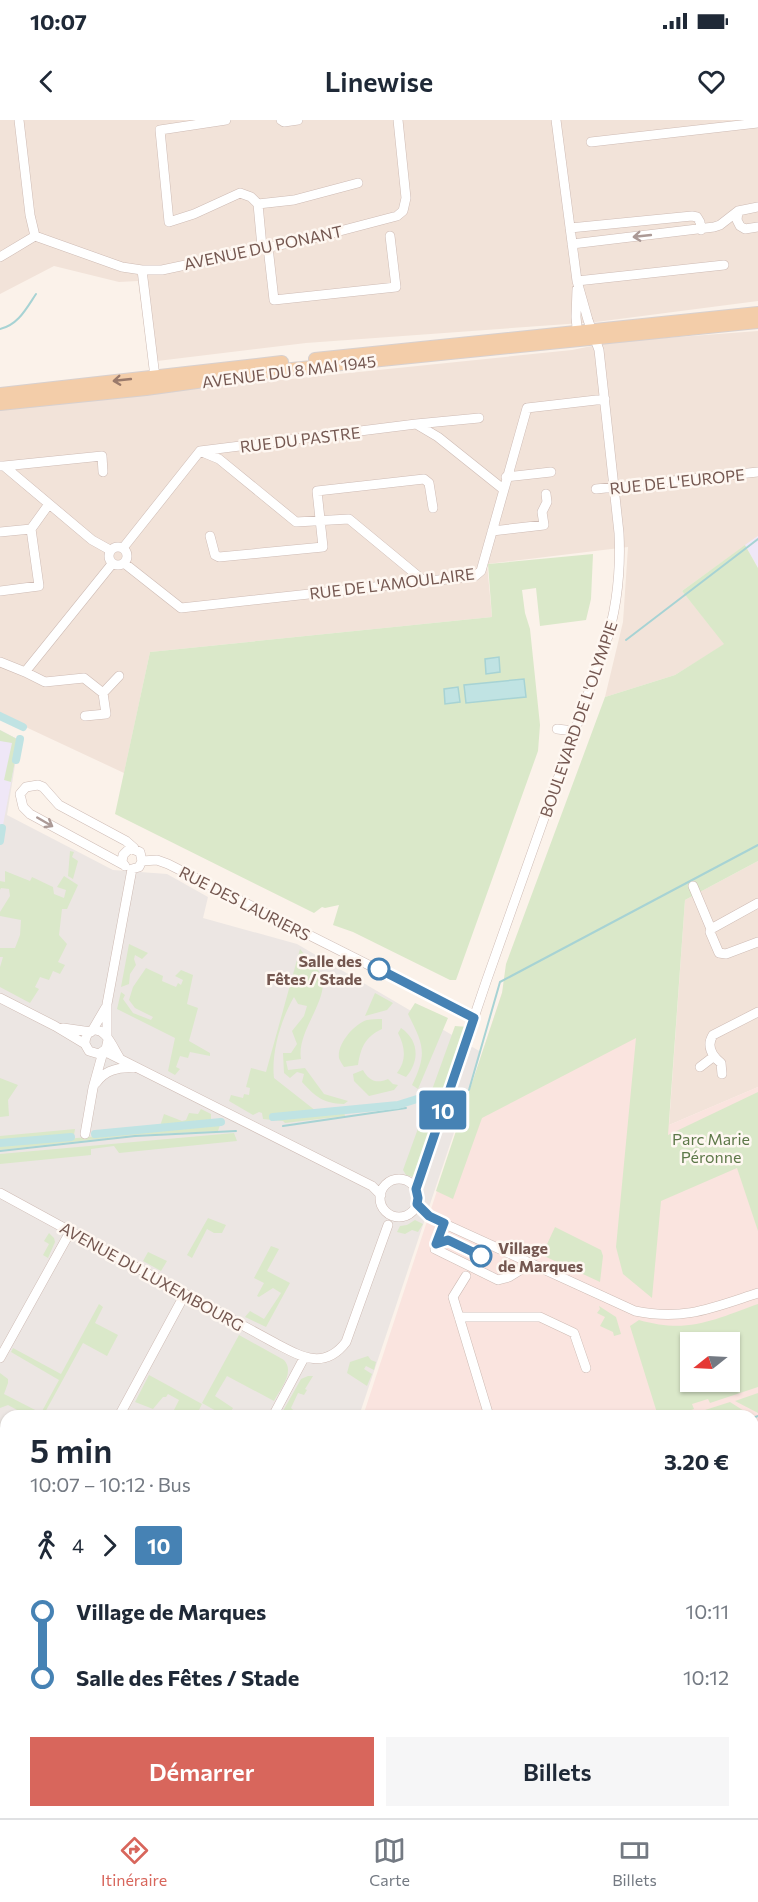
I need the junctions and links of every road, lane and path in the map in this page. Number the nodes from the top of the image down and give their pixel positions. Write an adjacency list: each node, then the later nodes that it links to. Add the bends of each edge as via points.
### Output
1 (19, 120): 19 (street)
2 (226, 120): 9 (street)
3 (281, 120): 4 (street)
4 (298, 120)
5 (398, 120): 22 (street, AVENUE DU PONANT, via 406,198 403,211 379,221)
6 (556, 120): 17 (street)
7 (681, 120): 10 (street)
8 (758, 123): 10 (street)
9 (159, 125): 13 (street, via 169,222 240,194)
10 (682, 132): 11 (street)
11 (591, 142)
12 (358, 183): 13 (street, via 294,200)
13 (258, 204): 22 (street)
14 (758, 207): 15 (street)
15 (738, 211): 16 (street, via 740,226); 18 (street, via 720,225)
16 (758, 227)
17 (570, 228): 18 (street, via 692,216 700,222); 21 (street)
18 (700, 230): 21 (street, one-way to 21)
19 (35, 236): 23 (street); 25 (street, AVENUE DU PONANT, via 122,267)
20 (390, 236): 22 (street, via 396,287 274,300)
21 (572, 244): 26 (street)
22 (265, 247): 25 (street, AVENUE DU PONANT, via 162,270)
23 (0, 257)
24 (724, 265): 26 (street)
25 (142, 270): 31 (street)
26 (577, 281): 29 (street, BOULEVARD DE L'OLYMPIE); 30 (street)
27 (758, 313): 29 (main road)
28 (758, 321): 29 (main road)
29 (593, 334): 30 (main road); 33 (street, BOULEVARD DE L'OLYMPIE)
30 (578, 335): 31 (main road, AVENUE DU 8 MAI 1945); 34 (main road, AVENUE DU 8 MAI 1945)
31 (155, 377): 32 (main road, AVENUE DU 8 MAI 1945, one-way to 32)
32 (0, 394)
33 (605, 399): 42 (street, RUE DE L'AMOULAIRE, via 526,408); 43 (street, BOULEVARD DE L'OLYMPIE)
34 (0, 404)
35 (479, 418): 36 (street, RUE DU PASTRE)
36 (416, 424): 37 (street, RUE DU PASTRE); 44 (street)
37 (200, 451): 49 (street, via 219,459 296,522); 54 (street)
38 (2, 466): 39 (street, via 102,456); 47 (street)
39 (103, 472)
40 (551, 472): 42 (street)
41 (758, 472): 43 (street, RUE DE L'EUROPE)
42 (506, 477): 44 (street, RUE DE L'AMOULAIRE)
43 (615, 487): 45 (street, RUE DE L'EUROPE); 66 (street, BOULEVARD DE L'OLYMPIE, via 620,556 616,603)
44 (503, 489): 51 (street, RUE DE L'AMOULAIRE)
45 (596, 489)
46 (546, 494): 51 (street, via 544,525)
47 (49, 504): 50 (street); 55 (street)
48 (433, 508): 49 (street, via 429,483 424,479 317,491)
49 (320, 522): 53 (street, via 323,547 219,557 212,551); 58 (street, via 349,519)
50 (31, 529): 52 (street); 59 (street, via 39,586)
51 (492, 531): 58 (street, RUE DE L'AMOULAIRE, via 479,574)
52 (0, 532)
53 (210, 536)
54 (123, 548): 55 (street); 56 (street, via 127,553)
55 (110, 550): 57 (street)
56 (124, 562): 57 (street); 58 (street, RUE DE L'AMOULAIRE, via 181,608)
57 (112, 564): 61 (street)
58 (424, 582)
59 (0, 591)
60 (0, 662): 61 (street)
61 (24, 672): 63 (street, via 45,682 84,678)
62 (119, 676): 63 (street)
63 (103, 693): 64 (street, via 106,714)
64 (85, 716)
65 (557, 729): 66 (street)
66 (574, 731): 77 (street, BOULEVARD DE L'OLYMPIE)
67 (134, 848): 68 (street, via 140,852); 69 (street, via 124,852 122,859); 69 (street, one-way to 69, via 59,805 38,785 26,787 20,794 23,807 30,814)
68 (142, 861): 69 (street, via 139,867); 77 (street, RUE DES LAURIERS, via 168,864)
69 (128, 867): 75 (street)
70 (693, 886): 72 (street)
71 (758, 903): 72 (street)
72 (711, 929): 73 (street, via 716,950 722,954)
73 (758, 942)
74 (0, 998): 78 (street)
75 (107, 1005): 79 (street); 80 (street)
76 (758, 1012): 84 (street, via 713,1035)
77 (474, 1018): 93 (street, BOULEVARD DE L'OLYMPIE, via 420,1176)
78 (55, 1026): 79 (street); 81 (street)
79 (92, 1031): 80 (street, via 102,1032); 81 (street)
80 (107, 1039): 82 (street); 85 (street)
81 (85, 1044): 83 (street)
82 (103, 1052): 83 (street); 85 (street); 89 (street)
83 (92, 1053): 89 (street)
84 (713, 1057): 86 (street); 88 (street, via 721,1062)
85 (120, 1059): 87 (street)
86 (700, 1067)
87 (138, 1068): 89 (street, via 111,1071); 92 (street)
88 (722, 1074)
89 (93, 1088): 90 (street)
90 (85, 1134)
91 (386, 1185): 92 (street); 93 (street, via 397,1179); 95 (street)
92 (372, 1186): 95 (street)
93 (413, 1186): 96 (street)
94 (0, 1193): 102 (street, AVENUE DU LUXEMBOURG)
95 (381, 1195): 97 (street)
96 (417, 1204): 98 (street); 99 (street)
97 (383, 1208): 98 (street, via 392,1215); 101 (street)
98 (406, 1215): 99 (street); 101 (street)
99 (429, 1216): 100 (street)
100 (444, 1223): 103 (street); 103 (street, via 435,1249 498,1280)
101 (388, 1225): 109 (street, via 346,1342 328,1356)
102 (70, 1232): 106 (street, AVENUE DU LUXEMBOURG); 108 (street)
103 (530, 1264): 105 (street, via 634,1311 655,1316 693,1314)
104 (466, 1276): 107 (street, via 453,1297)
105 (758, 1293)
106 (185, 1294): 109 (street, AVENUE DU LUXEMBOURG); 111 (street)
107 (459, 1317): 110 (street, via 540,1317 574,1333); 113 (street)
108 (0, 1358)
109 (304, 1358): 112 (street)
110 (586, 1368)
111 (122, 1410)
112 (276, 1410)
113 (487, 1410)

